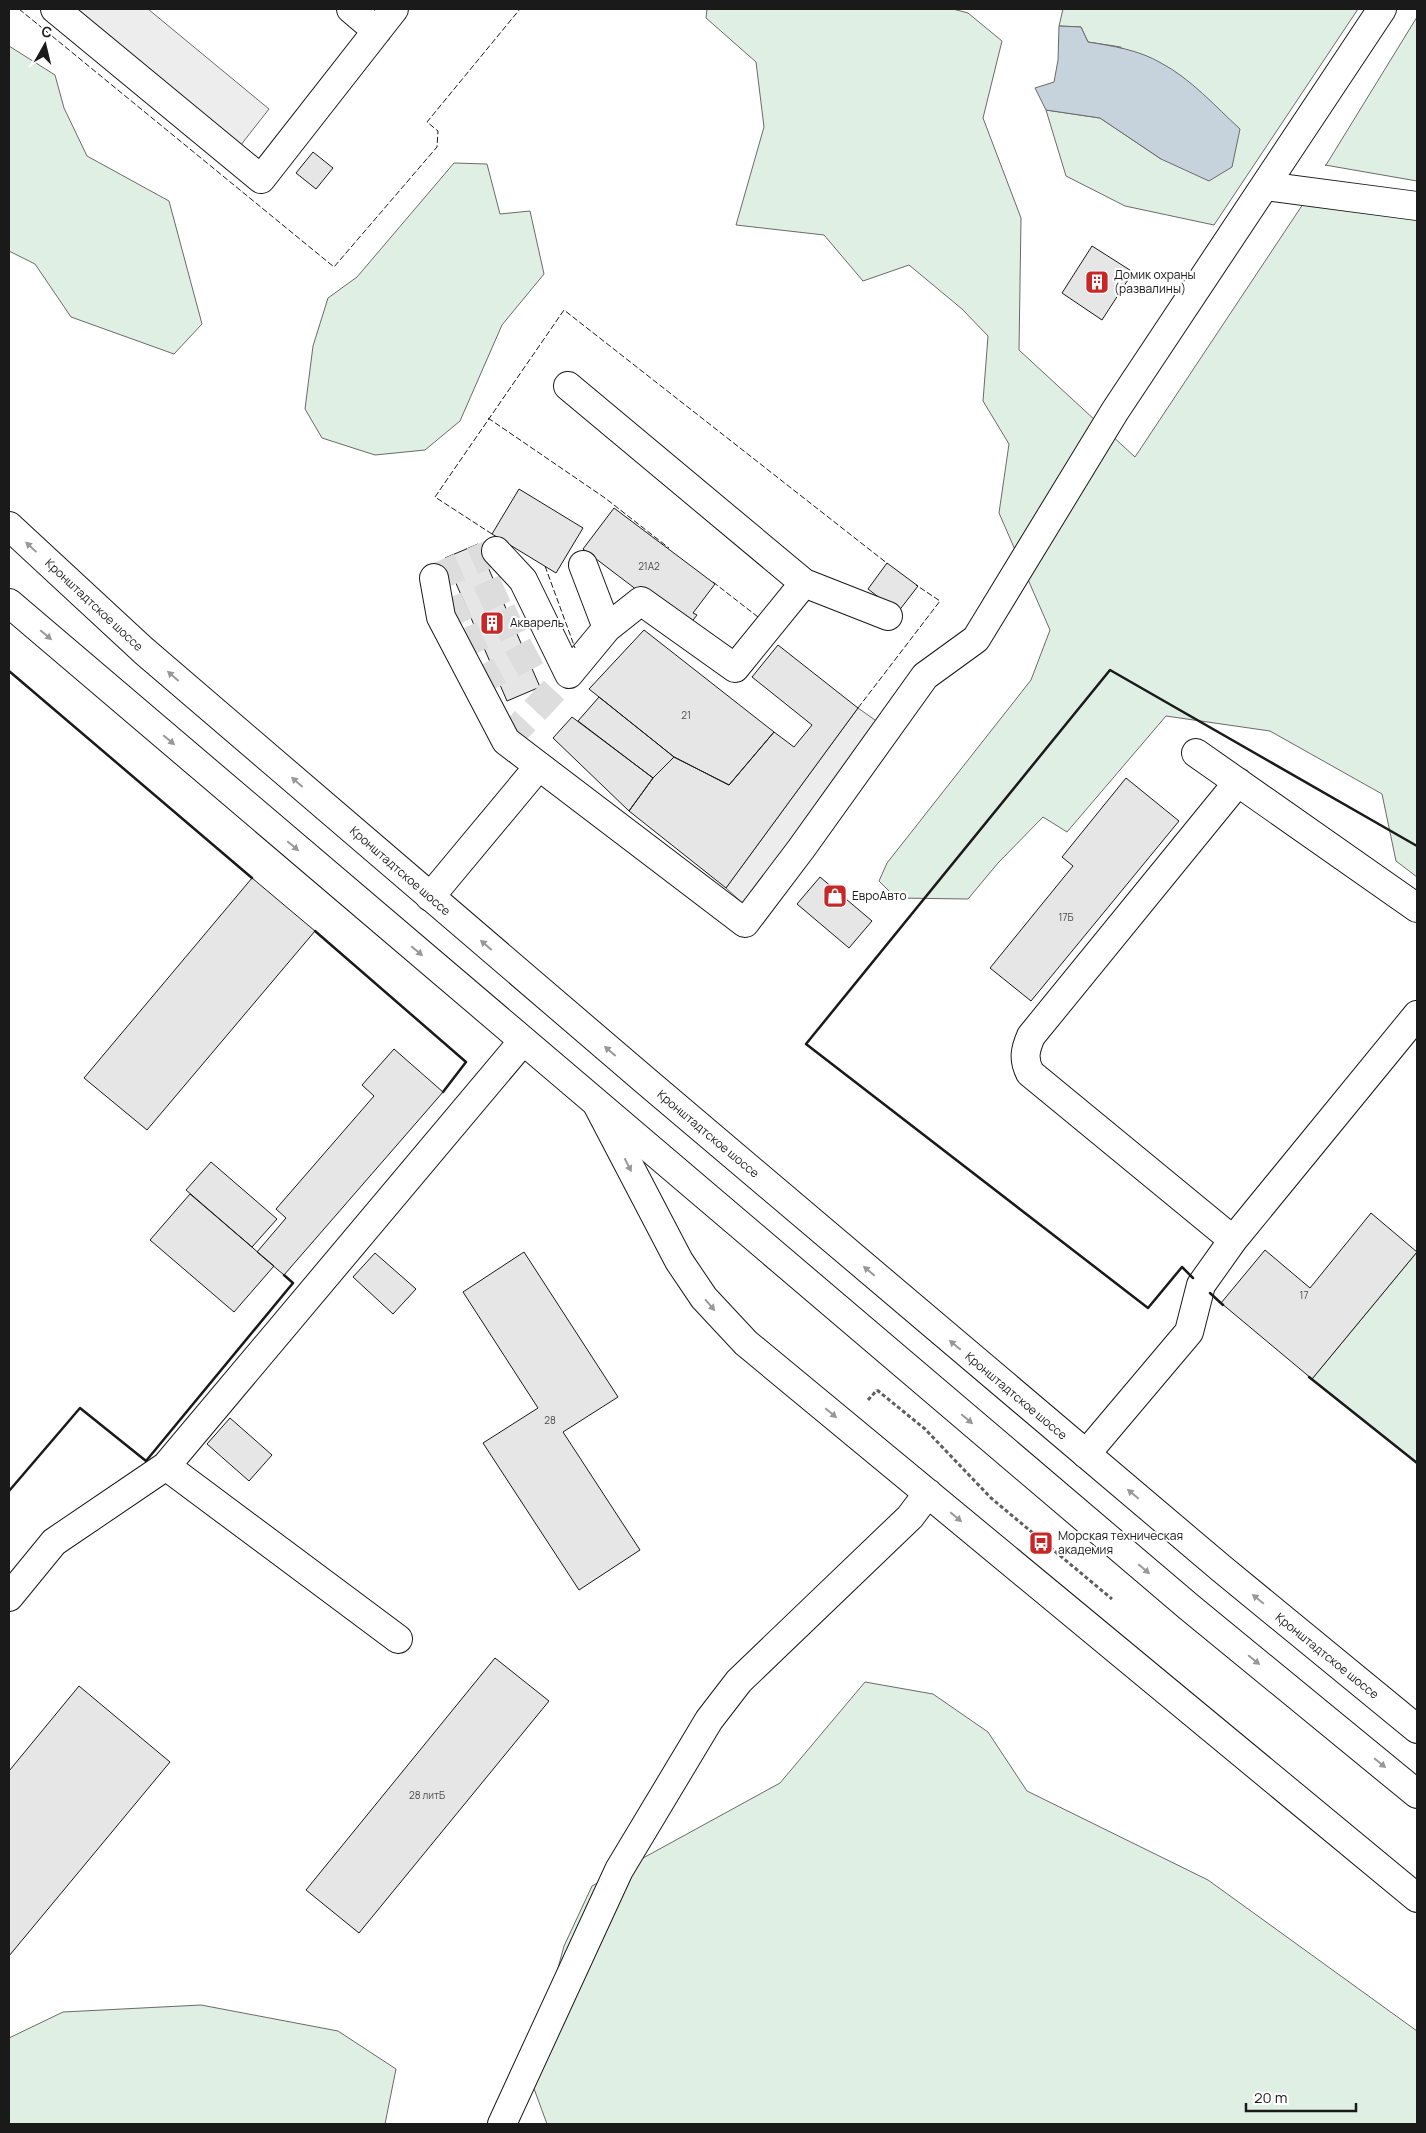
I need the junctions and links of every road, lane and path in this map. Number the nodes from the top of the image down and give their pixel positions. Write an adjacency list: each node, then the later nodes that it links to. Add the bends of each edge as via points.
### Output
1 (55, 9): 5 (main road, via 261,179)
2 (350, 9): 5 (main road)
3 (394, 9): 5 (main road)
4 (1382, 9): 6 (main road)
5 (377, 31)
6 (1265, 186): 7 (main road); 18 (main road, via 1115,410 976,639 925,676 745,923)
7 (1417, 206)
8 (568, 386): 13 (main road)
9 (9, 526): 20 (main road, Кронштадтское шоссе, one-way to 9, via 144,651)
10 (496, 551): 16 (main road, via 523,580 569,674)
11 (583, 565): 16 (main road)
12 (434, 578): 18 (main road, via 441,617 506,741)
13 (804, 583): 15 (main road); 16 (main road, via 735,668 640,601)
14 (9, 603): 23 (main road, one-way to 23)
15 (888, 616)
16 (607, 628)
17 (1196, 753): 19 (main road)
18 (539, 766): 20 (main road)
19 (1238, 782): 21 (main road); 25 (main road, via 1031,1036 1025,1048 1025,1064 1030,1073)
20 (430, 897): 29 (main road, Кронштадтское шоссе, one-way to 20)
21 (1417, 908)
22 (1417, 1015): 25 (main road)
23 (522, 1041): 24 (main road); 30 (main road)
24 (598, 1106): 31 (main road, one-way to 31, via 678,1261 704,1298 746,1343); 36 (main road, one-way to 36, via 1182,1601)
25 (1233, 1240): 29 (main road, via 1200,1285 1189,1332)
26 (881, 1385): 27 (path)
27 (877, 1390): 28 (path); 33 (path, via 925,1429 992,1498)
28 (866, 1404)
29 (1086, 1454): 35 (main road, Кронштадтское шоссе, one-way to 29)
30 (166, 1466): 32 (main road, via 54,1542); 34 (main road)
31 (928, 1493): 37 (main road, one-way to 37); 38 (main road, via 910,1517 739,1681 709,1720 619,1870)
32 (9, 1596)
33 (1112, 1599)
34 (398, 1639)
35 (1417, 1729)
36 (1417, 1794)
37 (1417, 1898)
38 (502, 2124)

